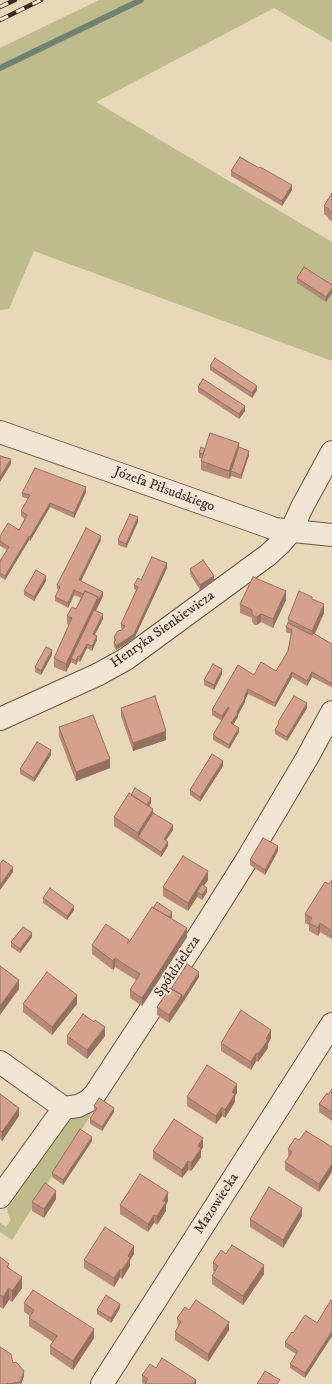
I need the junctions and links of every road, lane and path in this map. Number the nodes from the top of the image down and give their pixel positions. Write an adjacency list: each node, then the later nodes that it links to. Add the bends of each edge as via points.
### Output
1 (0, 432): 3 (street, Józefa Piłsudskiego, via 267,526)
2 (332, 452): 3 (street, Henryka Sienkiewicza)
3 (291, 531): 4 (street, Józefa Piłsudskiego); 6 (street, Henryka Sienkiewicza, via 268,555 126,659)
4 (332, 534)
5 (332, 712): 9 (street, Spółdzielcza, via 246,860 95,1094 78,1106)
6 (0, 719)
7 (332, 1024): 11 (street, Mazowiecka)
8 (0, 1062): 9 (street)
9 (64, 1108): 10 (street)
10 (0, 1197)
11 (102, 1384)

